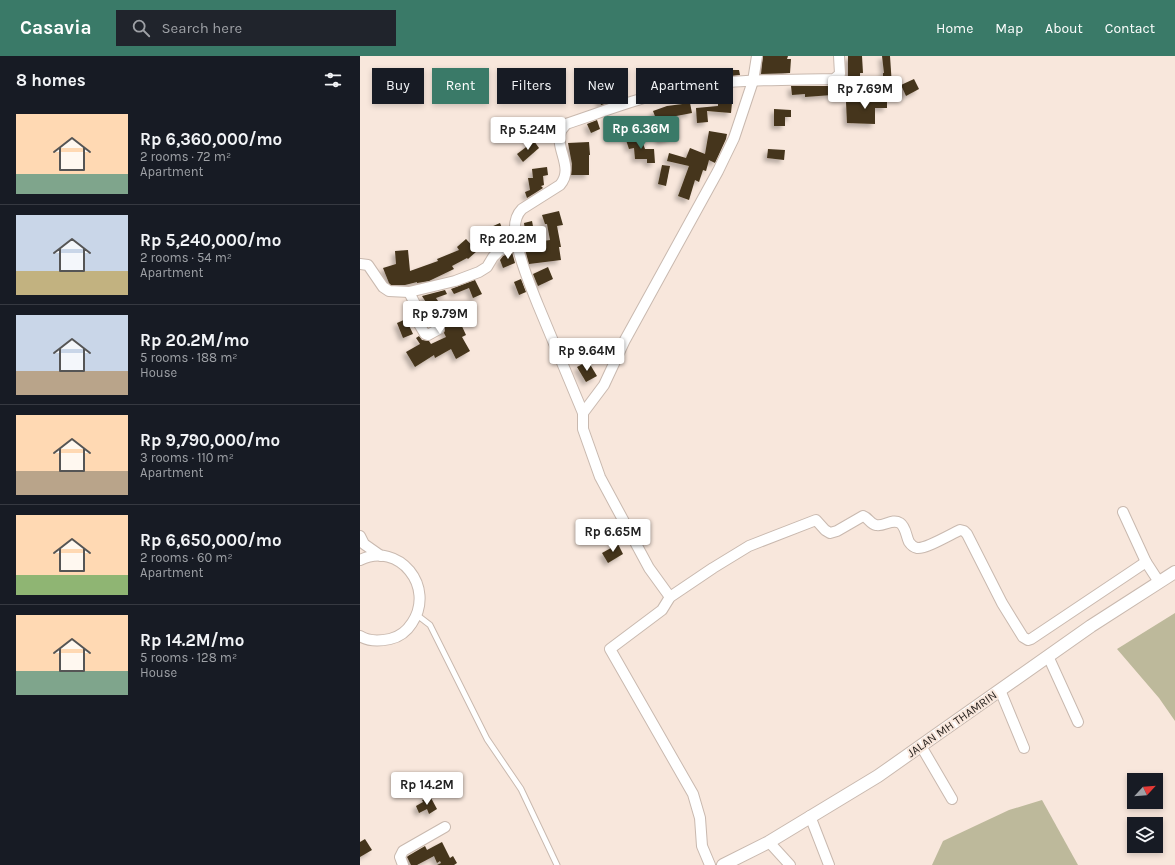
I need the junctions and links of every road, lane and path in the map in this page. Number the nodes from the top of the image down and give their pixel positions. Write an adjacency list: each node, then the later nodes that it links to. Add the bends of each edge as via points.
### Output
1 (757, 56): 3 (street)
2 (839, 56): 3 (street, via 840,74 834,79)
3 (753, 81): 4 (street, via 694,86 649,97 566,124 560,140 566,170 565,180 517,214); 8 (street, via 734,138 718,171 625,340 604,385)
4 (516, 243): 6 (street, via 499,251 487,267 479,272 455,281); 8 (street, via 535,297)
5 (360, 264): 6 (street, via 368,265 388,291)
6 (409, 292): 7 (street, via 421,316 419,324 425,334)
7 (439, 329)
8 (583, 413): 16 (street, via 583,429 600,477 649,568)
9 (1123, 512): 13 (street)
10 (360, 536): 11 (street, via 364,544)
11 (380, 556): 12 (street); 17 (street, via 394,559 405,566 416,579 420,596)
12 (360, 560)
13 (1146, 562): 15 (street); 16 (street, via 1028,640 1023,637 1002,603 968,534 960,530 917,548 909,542 901,523 895,521 876,525 863,516 830,533 816,520 812,521 749,546)
14 (1175, 572): 15 (street, JALAN MH THAMRIN)
15 (1159, 582): 19 (street, JALAN MH THAMRIN)
16 (670, 597): 30 (street, via 662,610 610,649 693,794 700,818 702,846)
17 (417, 615): 18 (street, via 409,628 396,637 381,641); 29 (lane, via 430,626 487,739 521,789)
18 (360, 636)
19 (1048, 656): 20 (street, JALAN MH THAMRIN); 21 (street)
20 (1000, 690): 22 (street, JALAN MH THAMRIN); 23 (street)
21 (1078, 722)
22 (921, 746): 24 (street); 25 (street, JALAN MH THAMRIN, via 878,776)
23 (1024, 748)
24 (952, 799)
25 (810, 816): 27 (street, JALAN MH THAMRIN); 33 (street)
26 (445, 827): 28 (street, via 403,851 400,856)
27 (769, 842): 31 (street, JALAN MH THAMRIN); 32 (street)
28 (403, 865)
29 (558, 865)
30 (710, 865)
31 (723, 865)
32 (790, 865)
33 (829, 865)

